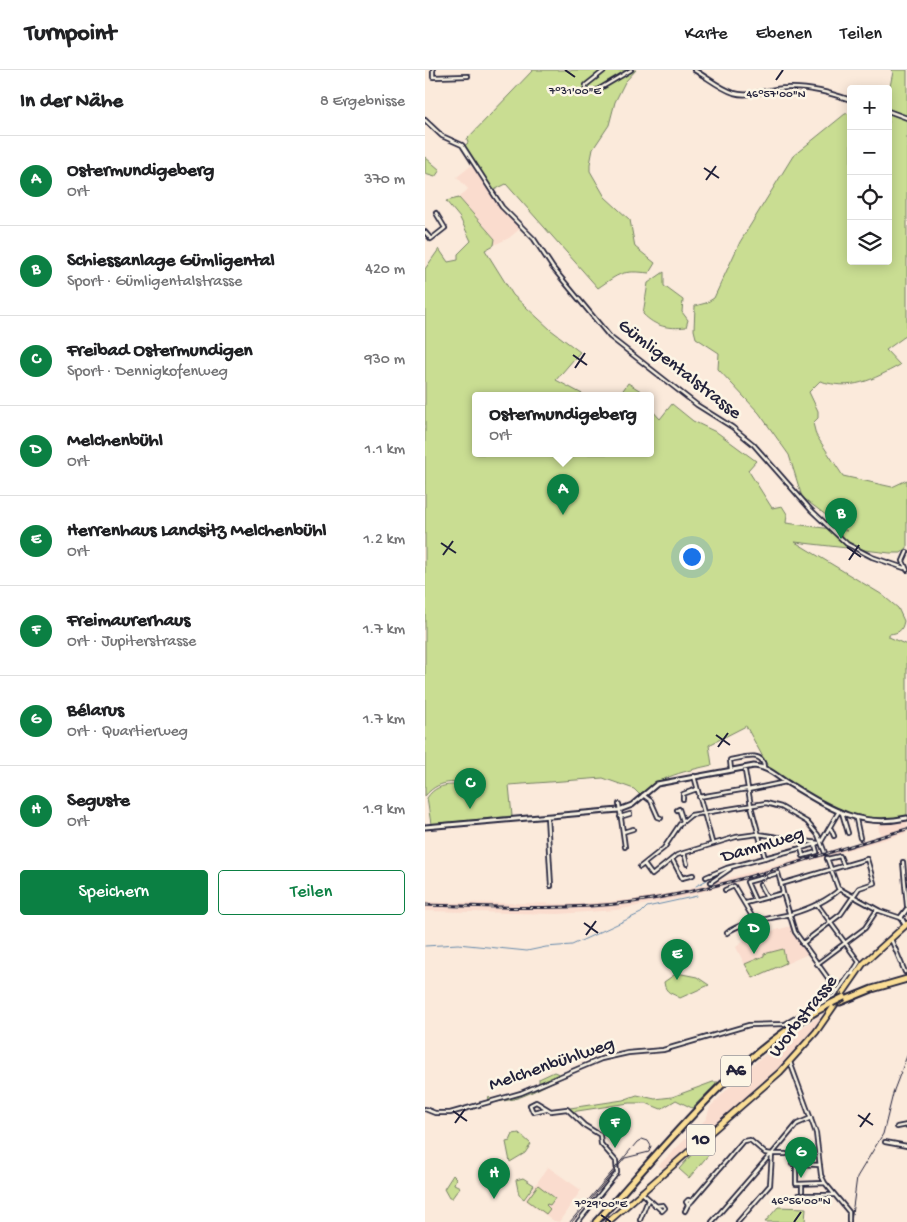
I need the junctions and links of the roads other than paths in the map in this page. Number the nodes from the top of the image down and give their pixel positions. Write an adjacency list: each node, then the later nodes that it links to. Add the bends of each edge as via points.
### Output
1 (433, 70): 5 (street, via 433,77)
2 (605, 70): 3 (street, via 586,85 586,93 594,92)
3 (631, 70)
4 (694, 70): 6 (street, via 735,93 796,88)
5 (468, 76)
6 (847, 99)
7 (892, 112): 8 (street)
8 (907, 118)
9 (425, 120): 13 (street, Gümligentalstrasse, via 441,136 462,145 502,207 534,239 553,268 610,337 742,436 843,540 873,557)
10 (436, 213): 11 (street, via 445,228 431,239)
11 (425, 232)
12 (907, 552): 13 (street, via 903,560)
13 (906, 569)
14 (764, 768): 15 (street); 15 (street, via 763,760 755,756 730,760); 18 (street)
15 (731, 770): 17 (street)
16 (745, 771): 20 (street)
17 (693, 776): 19 (street); 21 (street, via 657,784)
18 (786, 782): 20 (street); 28 (street)
19 (697, 789): 22 (street); 23 (street, via 683,794)
20 (748, 789): 22 (street); 25 (street)
21 (643, 795): 26 (street, via 633,805); 33 (street, via 651,801)
22 (699, 797): 29 (street)
23 (683, 799)
24 (619, 804): 26 (street)
25 (751, 806): 29 (street); 44 (street); 48 (street, via 766,803 786,810 810,824)
26 (619, 810): 31 (street); 32 (street)
27 (677, 810): 36 (street)
28 (841, 812): 35 (street); 38 (street, Dammweg); 43 (street)
29 (703, 813): 36 (street); 47 (street)
30 (630, 814): 32 (street)
31 (547, 816): 37 (street); 68 (street)
32 (620, 817): 42 (street)
33 (661, 818)
34 (907, 818): 35 (street, via 883,823)
35 (856, 819): 40 (street)
36 (683, 821): 57 (street, via 668,844)
37 (425, 827)
38 (831, 828): 45 (street); 48 (street, Dammweg)
39 (633, 829): 42 (street)
40 (859, 830): 41 (street); 46 (street)
41 (853, 831)
42 (623, 832): 50 (street)
43 (848, 833)
44 (758, 834): 47 (street); 49 (street); 54 (street)
45 (834, 836)
46 (860, 838)
47 (712, 842): 52 (street)
48 (822, 842): 49 (street, Dammweg); 53 (street)
49 (816, 844): 51 (street, Dammweg); 51 (street, via 817,852 803,856)
50 (625, 846)
51 (801, 848): 54 (street, Dammweg)
52 (684, 852): 55 (street); 58 (street)
53 (825, 853)
54 (765, 858): 61 (street, Dammweg)
55 (672, 859): 57 (street, via 652,875); 63 (street, via 682,878)
56 (903, 862): 77 (street)
57 (644, 864): 59 (street)
58 (687, 864)
59 (640, 866)
60 (844, 866): 62 (street); 62 (street, via 840,856 827,859); 73 (street, via 867,859 871,870 874,883 859,888)
61 (733, 868): 64 (street, Dammweg); 65 (street)
62 (830, 870): 67 (street); 69 (street)
63 (693, 875)
64 (706, 877)
65 (711, 882)
66 (760, 884): 72 (street)
67 (781, 884): 71 (street); 74 (street, via 777,873 747,882)
68 (551, 886)
69 (840, 889): 73 (street); 76 (street)
70 (725, 890): 75 (street, via 734,886)
71 (783, 893): 72 (street); 79 (street)
72 (767, 897): 74 (street)
73 (853, 897): 78 (street); 82 (street)
74 (755, 900): 75 (street)
75 (745, 903): 81 (street)
76 (817, 904): 79 (street); 82 (street)
77 (907, 908): 80 (street)
78 (877, 910): 80 (street); 87 (street, via 865,928)
79 (789, 914): 81 (street); 86 (street)
80 (901, 918): 83 (street)
81 (755, 923): 84 (street)
82 (830, 924): 86 (street); 87 (street)
83 (906, 925): 85 (main road, Worbstrasse / 10)
84 (727, 933)
85 (890, 938): 89 (main road, Worbstrasse / 10); 90 (street)
86 (802, 944): 88 (street)
87 (844, 944): 88 (street); 89 (street, via 859,962)
88 (817, 964): 91 (street)
89 (854, 973): 91 (street); 93 (main road, Worbstrasse / 10, via 819,1028)
90 (906, 975): 92 (highway, A6, bridge)
91 (838, 992): 94 (street, Melchenbühlweg, via 785,1024 743,1026 655,1052 601,1059 521,1093 450,1113)
92 (831, 1005): 117 (highway, A6, via 784,1031 743,1064); 118 (highway, A6, via 786,1034 746,1066)
93 (790, 1062): 96 (street); 108 (main road, Worbstrasse / 10)
94 (425, 1109)
95 (546, 1109): 95 (street, via 535,1102 530,1105 533,1112); 116 (street, via 569,1110 583,1126 599,1134 601,1144 617,1164 613,1181)
96 (811, 1118): 101 (street, via 797,1124); 105 (street, via 817,1138)
97 (907, 1125): 98 (street)
98 (897, 1127)
99 (885, 1142): 100 (street)
100 (907, 1146)
101 (772, 1154): 102 (street); 114 (street, via 744,1140 692,1201 686,1201); 120 (street); 121 (street, via 770,1185)
102 (786, 1154)
103 (796, 1163): 104 (street); 105 (street); 107 (street, via 794,1184)
104 (792, 1164)
105 (819, 1165): 106 (street)
106 (825, 1183): 107 (street); 111 (street)
107 (802, 1184): 109 (street)
108 (641, 1192): 112 (street); 119 (main road, Worbstrasse / 10)
109 (802, 1192)
110 (798, 1195): 111 (street)
111 (834, 1195): 122 (street, via 849,1212)
112 (648, 1200): 113 (street); 115 (street)
113 (655, 1206)
114 (685, 1210)
115 (640, 1220)
116 (578, 1222)
117 (596, 1222)
118 (600, 1222)
119 (608, 1222)
120 (712, 1222)
121 (738, 1222)
122 (849, 1222)

